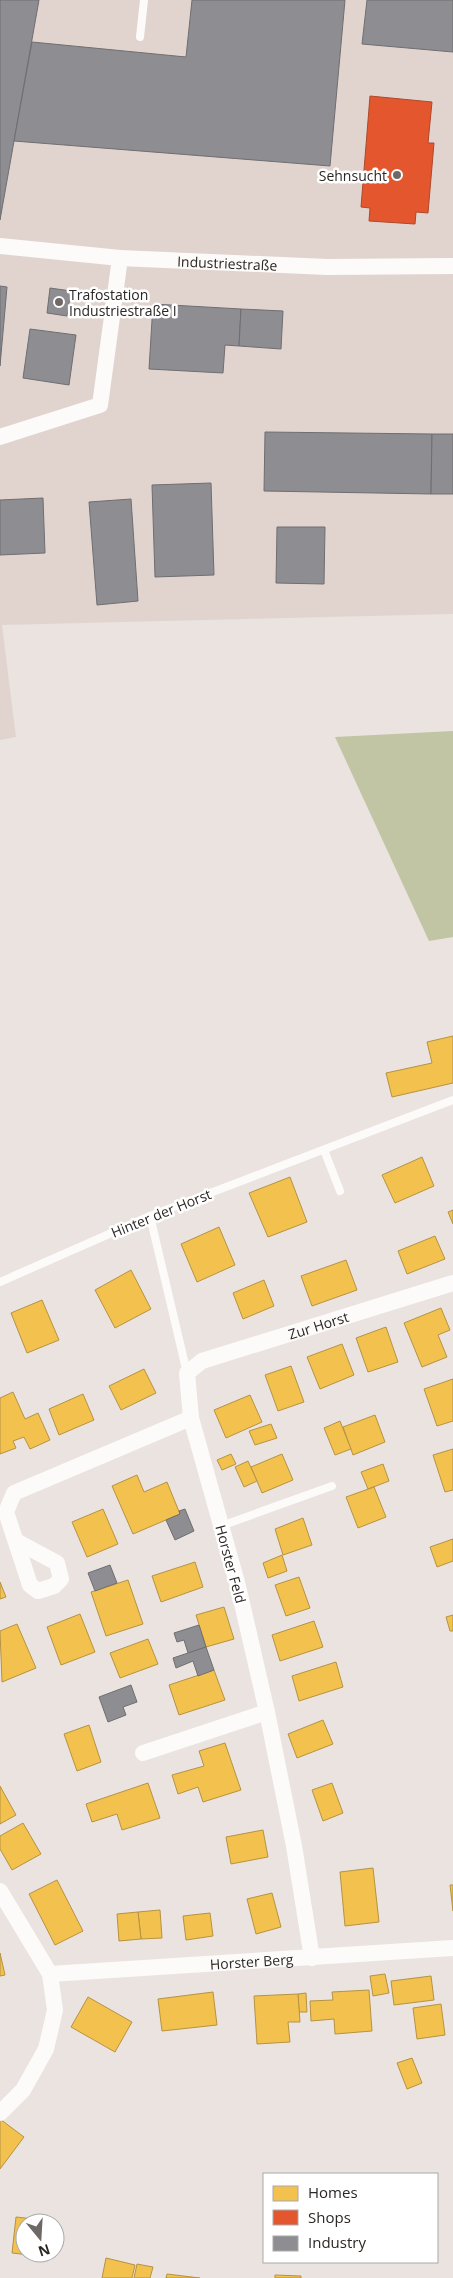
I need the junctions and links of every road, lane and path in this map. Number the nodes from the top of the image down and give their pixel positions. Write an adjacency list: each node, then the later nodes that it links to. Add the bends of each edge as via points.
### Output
1 (144, 0): 2 (lane)
2 (140, 37)
3 (0, 246): 4 (street, Industriestraße)
4 (120, 258): 5 (street, Industriestraße, via 327,267); 6 (street, via 100,405)
5 (453, 266)
6 (0, 437)
7 (453, 1100): 8 (lane, Hinter der Horst)
8 (324, 1150): 9 (lane); 10 (lane, Hinter der Horst)
9 (340, 1191)
10 (150, 1216): 11 (lane, Hinter der Horst); 13 (lane, Horster Feld)
11 (0, 1282)
12 (453, 1283): 13 (street, Zur Horst, via 202,1361)
13 (187, 1373): 14 (street, Horster Feld)
14 (191, 1418): 16 (street, Horster Feld); 17 (street, via 14,1493 6,1512)
15 (332, 1486): 16 (lane)
16 (221, 1526): 18 (street, Horster Feld)
17 (16, 1541)
18 (267, 1712): 19 (street); 22 (street, Horster Feld)
19 (143, 1753)
20 (0, 1891): 23 (street)
21 (453, 1948): 22 (street, Horster Berg)
22 (312, 1958): 23 (street, Horster Berg)
23 (50, 1974): 24 (street, via 54,2010 46,2049 23,2090)
24 (0, 2113)

